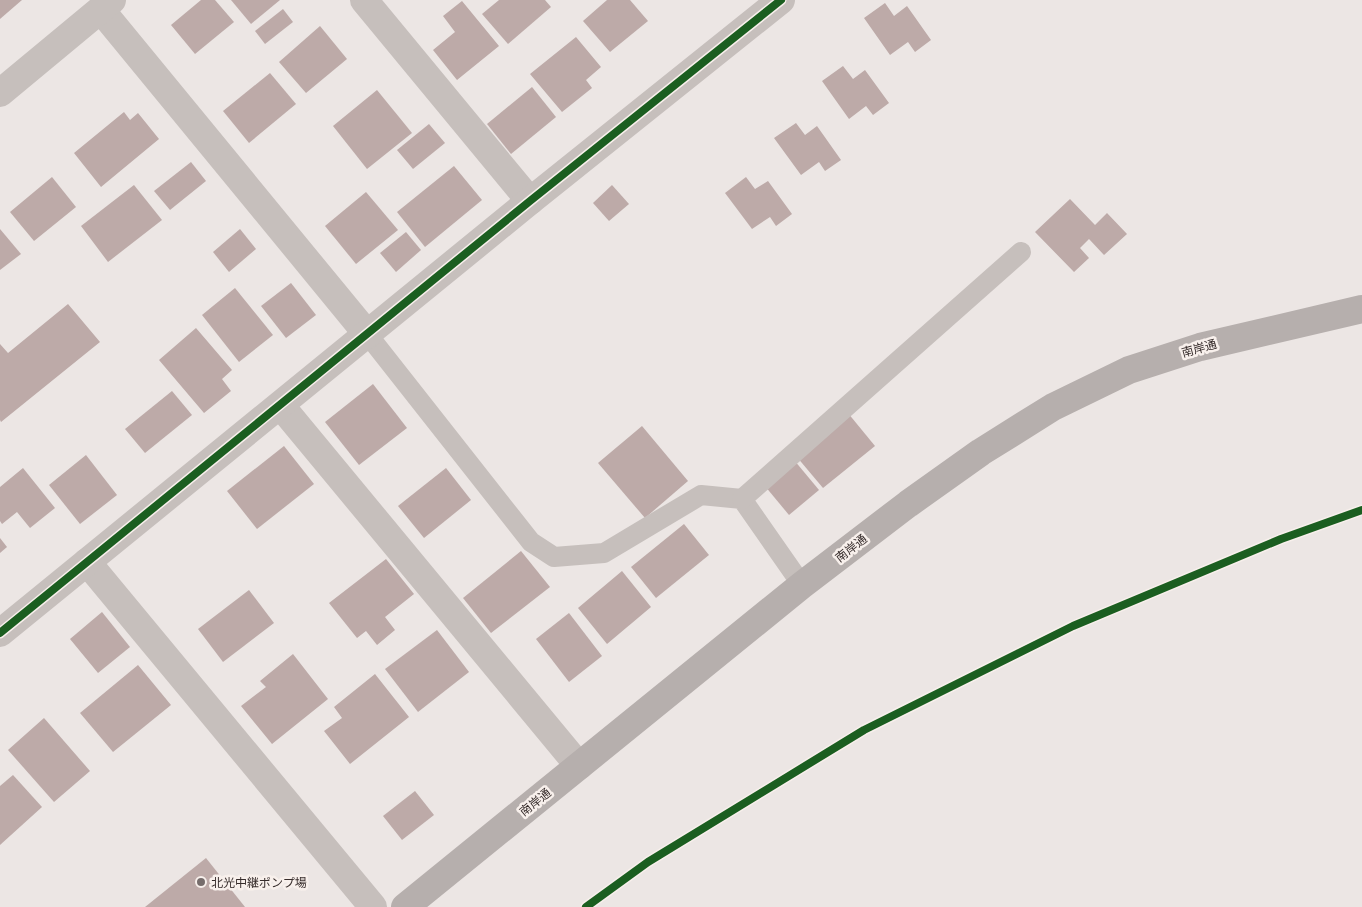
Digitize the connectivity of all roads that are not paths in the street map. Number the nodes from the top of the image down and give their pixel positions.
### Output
1 (781, 0) edge
2 (374, 4) edge
3 (106, 5) edge
4 (0, 93) edge
5 (530, 201) junction
6 (1021, 252) dead end
7 (1362, 309) edge
8 (368, 335) junction
9 (281, 406) junction
10 (742, 499) junction
11 (87, 562) junction
12 (802, 585) junction
13 (0, 633) edge
14 (579, 766) junction
15 (373, 907) edge
16 (405, 907) edge

1 - 5 street
2 - 5 street
3 - 4 street
3 - 8 street
5 - 8 street
6 - 10 lane
7 - 12 main road, 南岸通
8 - 9 street
8 - 10 lane
9 - 11 street
9 - 14 street
10 - 12 lane
11 - 13 street
11 - 15 street
12 - 14 main road, 南岸通
14 - 16 main road, 南岸通

